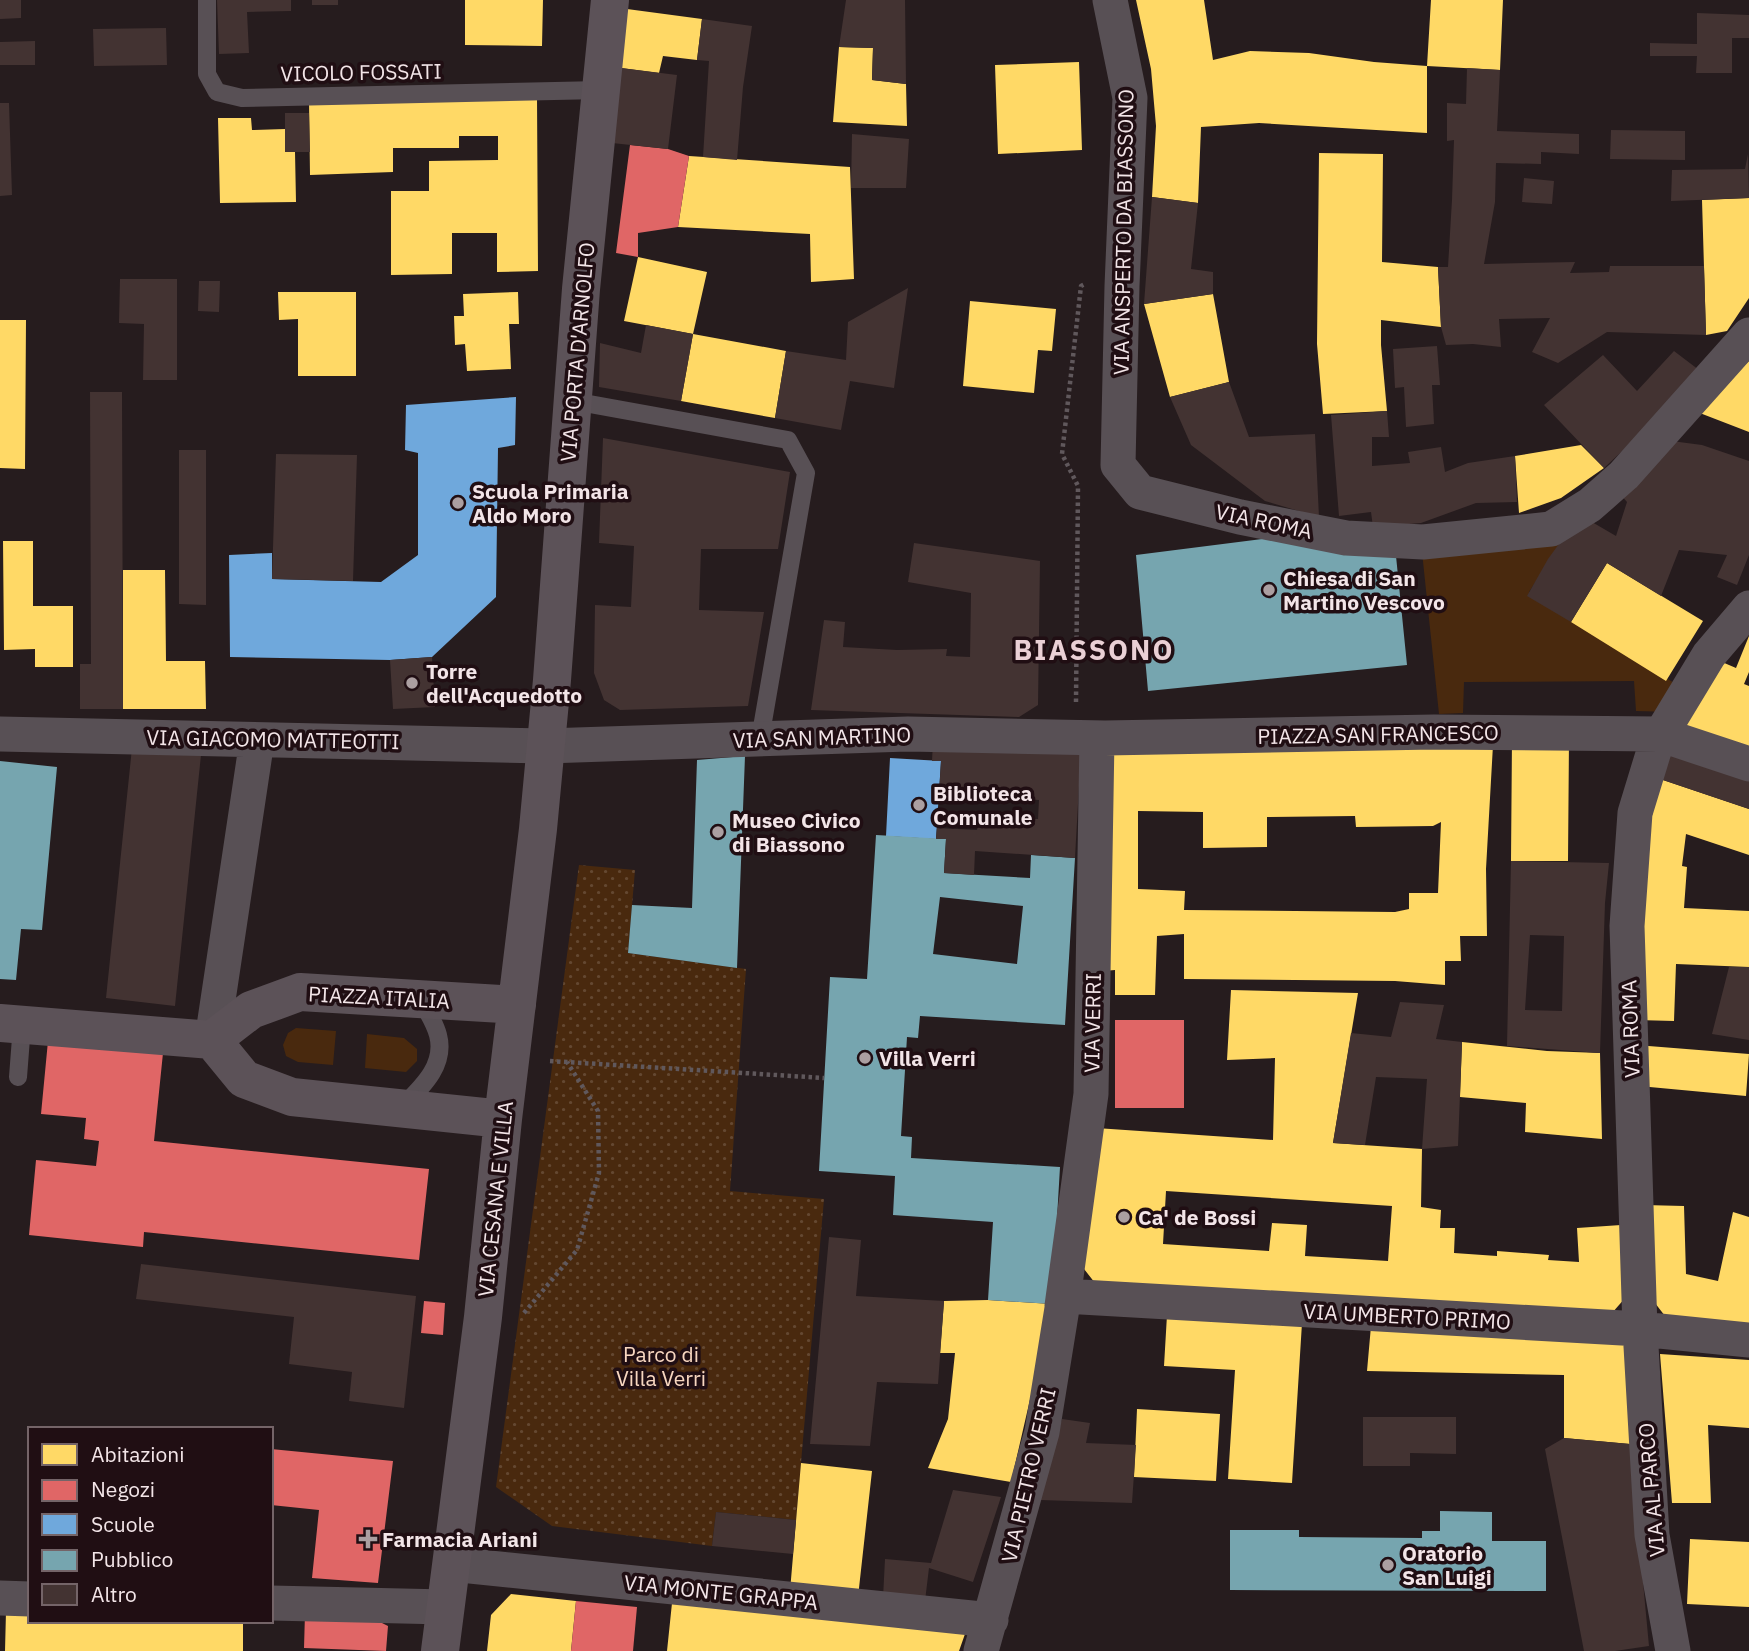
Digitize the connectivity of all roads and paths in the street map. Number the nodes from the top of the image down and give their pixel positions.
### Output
1 (207, 0) edge
2 (610, 0) edge
3 (1110, 0) edge
4 (601, 90) junction
5 (1749, 335) edge
6 (573, 401) junction
7 (1118, 465) joint
8 (1749, 608) edge
9 (0, 734) edge
10 (1659, 734) junction
11 (760, 738) junction
12 (1097, 738) junction
13 (257, 740) junction
14 (546, 746) junction
15 (1749, 764) edge
16 (421, 999) junction
17 (517, 1005) junction
18 (11, 1024) edge
19 (212, 1040) junction
20 (510, 1058) junction
21 (567, 1062) junction
22 (18, 1077) dead end
23 (824, 1078) dead end
24 (401, 1108) junction
25 (503, 1119) junction
26 (1063, 1301) junction
27 (483, 1317) junction
28 (1640, 1329) junction
29 (1749, 1340) edge
30 (451, 1564) junction
31 (0, 1598) edge
32 (28, 1599) edge
33 (273, 1603) edge
34 (446, 1607) junction
35 (986, 1636) edge
36 (440, 1651) edge
37 (1673, 1651) edge

1 - 4 lane, VICOLO FOSSATI
2 - 4 main road, VIA PORTA D'ARNOLFO
3 - 7 street, VIA ANSPERTO DA BIASSONO
4 - 6 main road, VIA PORTA D'ARNOLFO
5 - 7 street, VIA ROMA
6 - 11 lane
6 - 14 main road, VIA PORTA D'ARNOLFO
8 - 10 street, VIA ROMA
9 - 13 street, VIA GIACOMO MATTEOTTI
10 - 12 street, PIAZZA SAN FRANCESCO
10 - 15 street, PIAZZA SAN FRANCESCO
10 - 28 street, VIA ROMA
11 - 12 street, VIA SAN MARTINO
11 - 14 street, VIA SAN MARTINO
12 - 26 street, VIA VERRI
13 - 14 street, VIA GIACOMO MATTEOTTI
13 - 19 street
14 - 17 main road, VIA CESANA E VILLA
16 - 17 main road, PIAZZA ITALIA
16 - 19 main road, PIAZZA ITALIA
16 - 24 lane
17 - 20 main road, VIA CESANA E VILLA
18 - 19 main road
18 - 22 lane
19 - 24 main road
20 - 21 path
20 - 25 main road, VIA CESANA E VILLA
21 - 23 path
21 - 27 path
24 - 25 main road
25 - 27 main road, VIA CESANA E VILLA
26 - 28 street, VIA UMBERTO PRIMO
26 - 35 street, VIA PIETRO VERRI
27 - 30 main road, VIA CESANA E VILLA
28 - 29 street, VIA UMBERTO PRIMO
28 - 37 street, VIA AL PARCO
30 - 34 main road, VIA CESANA E VILLA
30 - 35 street, VIA MONTE GRAPPA
31 - 32 street
33 - 34 street
34 - 36 main road, VIA CESANA E VILLA

